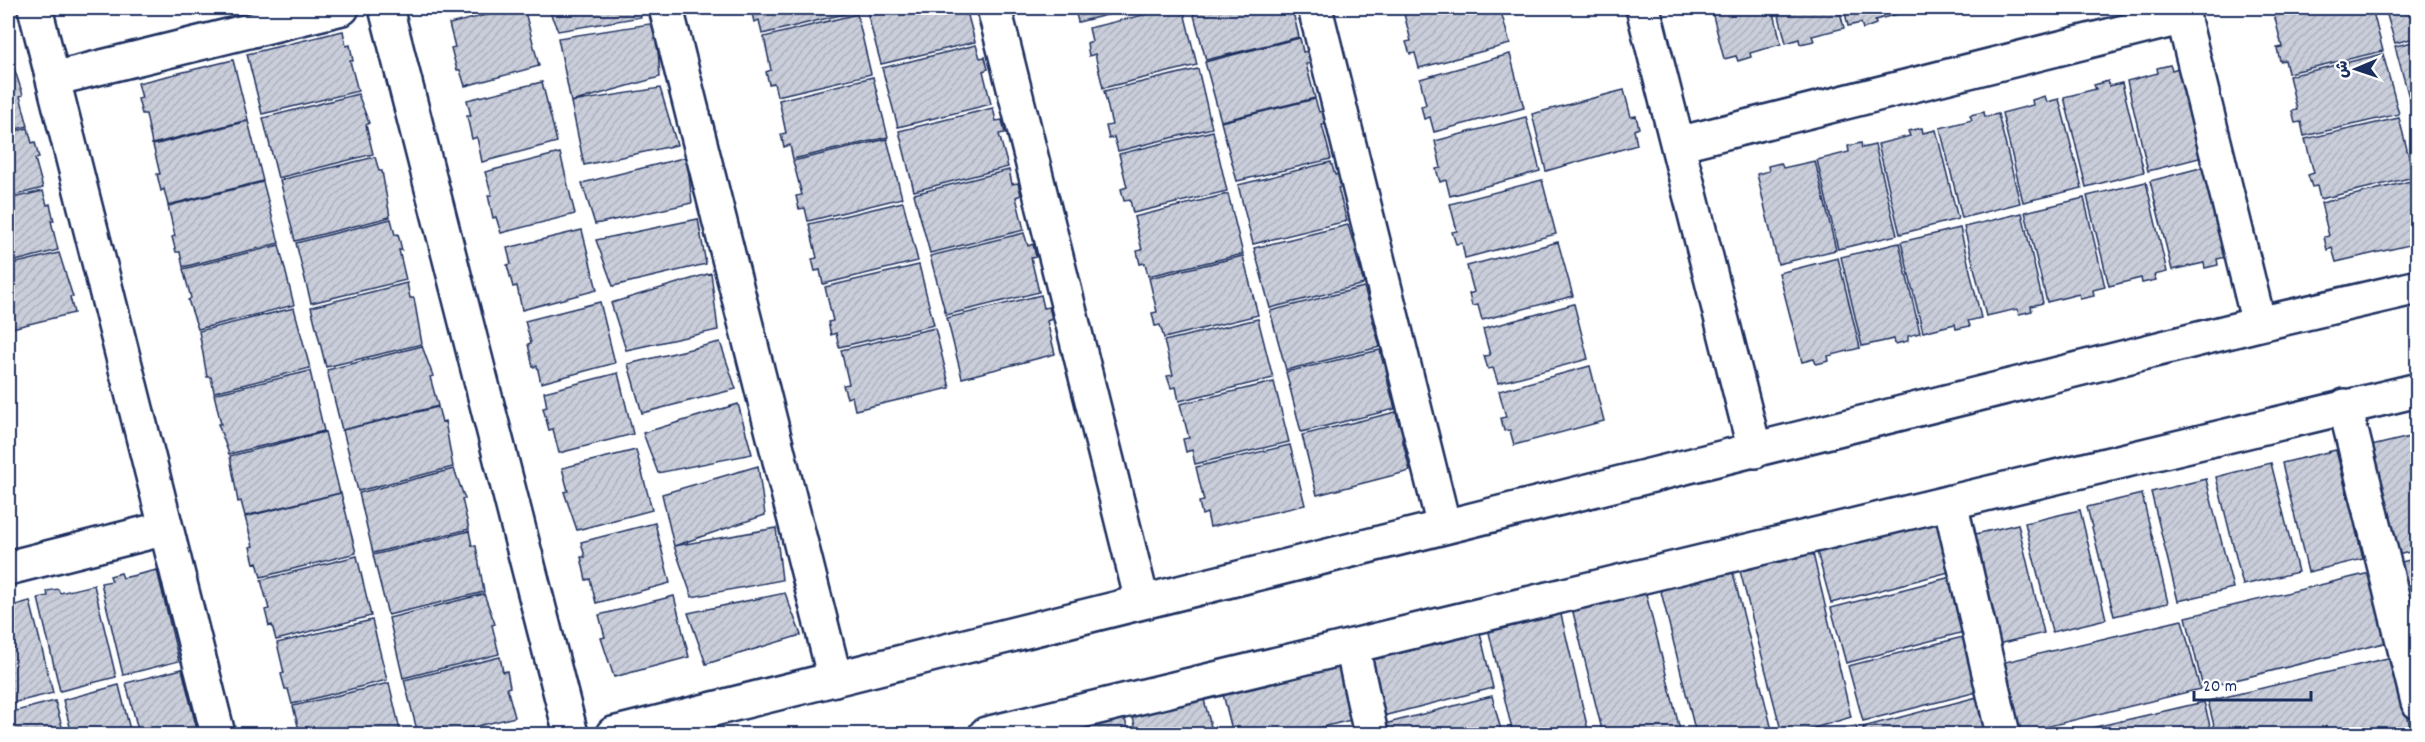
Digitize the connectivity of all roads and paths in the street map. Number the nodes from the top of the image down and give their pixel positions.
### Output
1 (35, 8) edge
2 (342, 8) edge
3 (386, 8) edge
4 (666, 8) edge
5 (994, 8) edge
6 (1315, 8) edge
7 (1643, 8) edge
8 (2182, 12) edge
9 (53, 79) junction
10 (1678, 144) junction
11 (2418, 287) edge
12 (2259, 324) junction
13 (2418, 390) edge
14 (2345, 406) junction
15 (1755, 451) junction
16 (1950, 502) junction
17 (1444, 527) junction
18 (166, 528) junction
19 (8, 568) edge
20 (1142, 602) junction
21 (1352, 646) junction
22 (835, 679) junction
23 (2418, 702) edge
24 (218, 735) edge
25 (571, 735) edge
26 (613, 735) edge
27 (986, 735) edge
28 (1371, 735) edge
29 (2003, 735) edge

1 - 9 street
2 - 9 street
3 - 25 street
4 - 22 street
5 - 20 street
6 - 17 street
7 - 10 street
8 - 10 street
8 - 12 street
9 - 18 street
10 - 15 street
11 - 12 street
12 - 15 street
13 - 14 street
14 - 16 street
14 - 23 street
15 - 17 street
16 - 21 street
16 - 29 street
17 - 20 street
18 - 19 street
18 - 24 street
20 - 22 street
21 - 27 street
21 - 28 street
22 - 26 street

